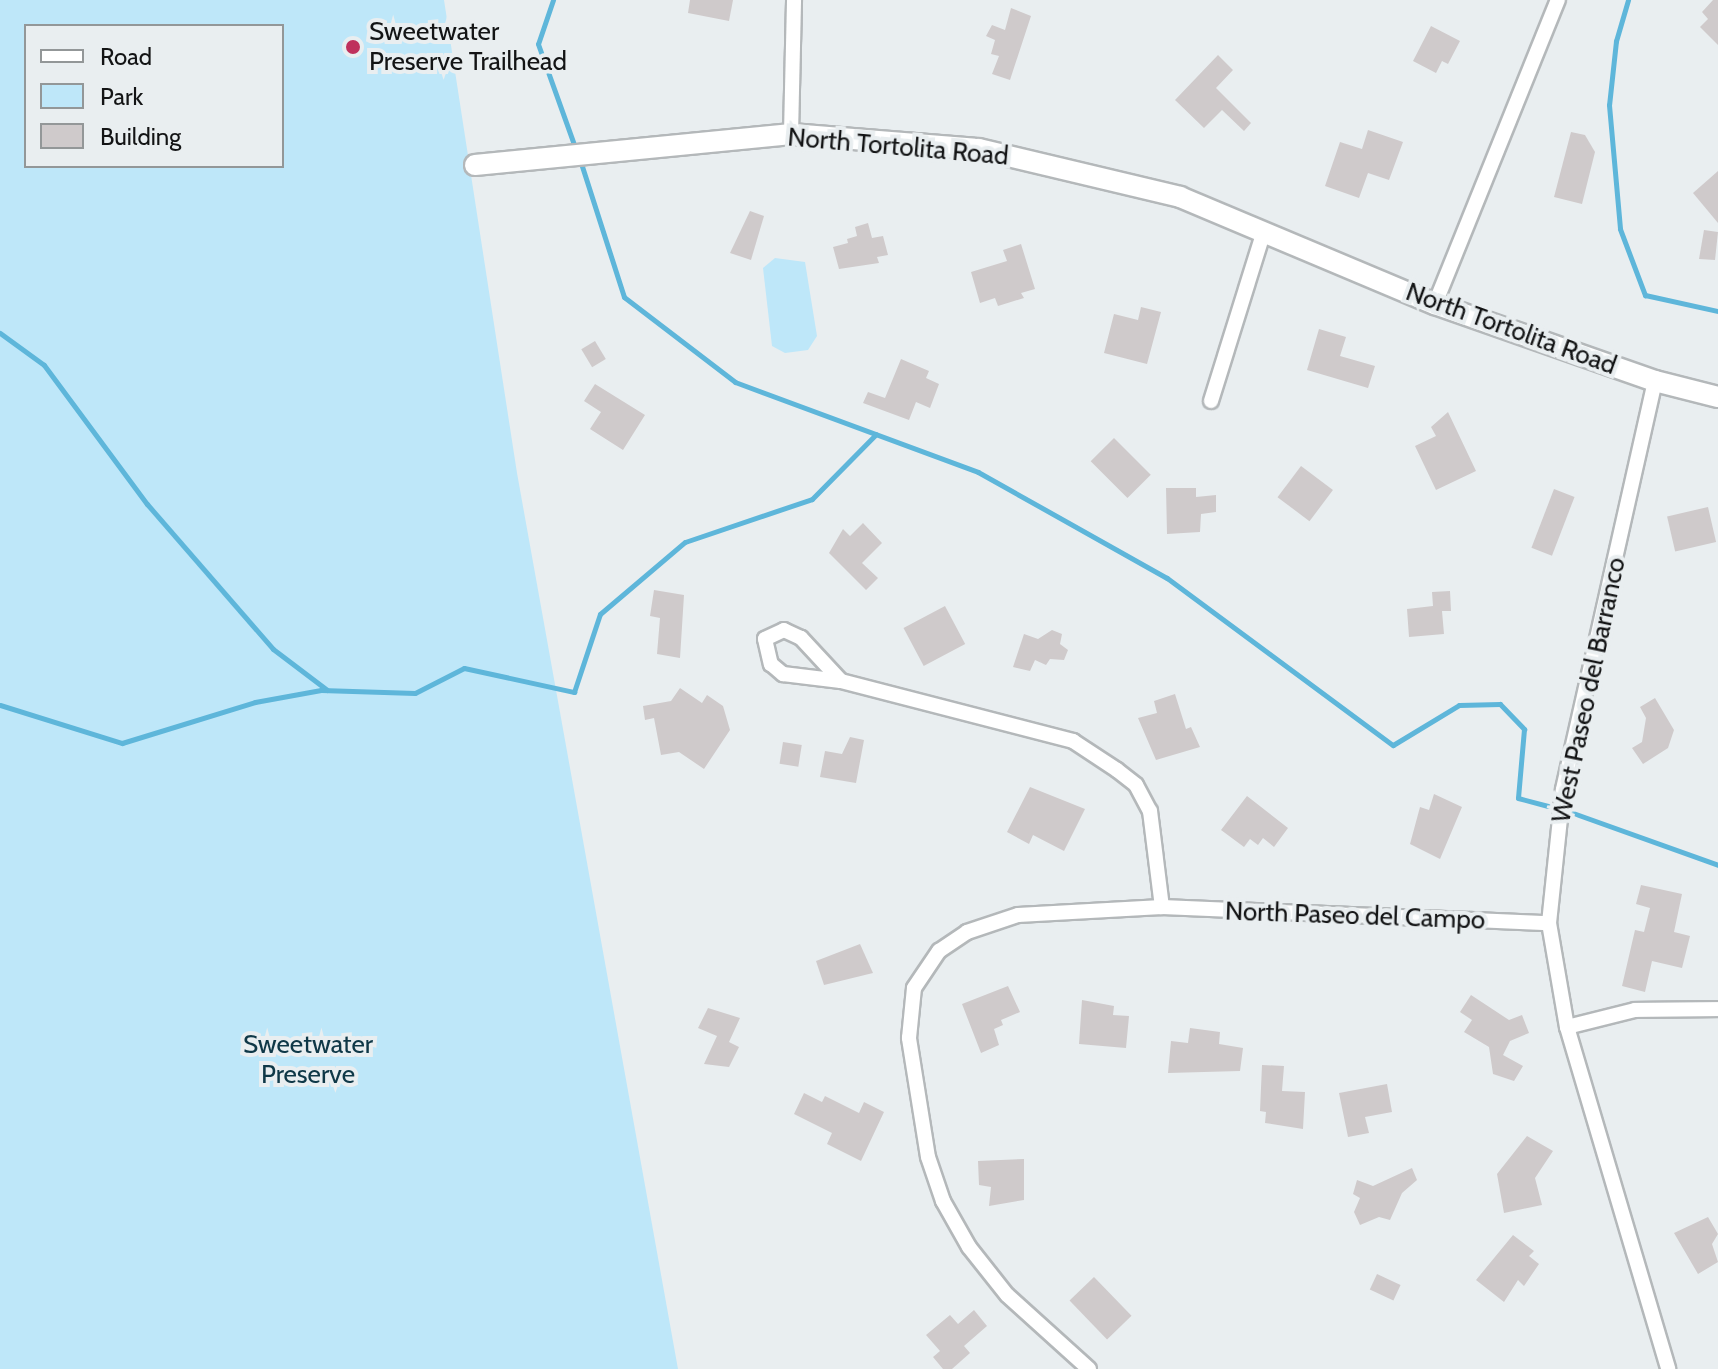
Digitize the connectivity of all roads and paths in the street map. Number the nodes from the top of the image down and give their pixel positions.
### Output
1 (794, 0) edge
2 (1558, 0) edge
3 (791, 134) junction
4 (475, 165) dead end
5 (1264, 231) junction
6 (1435, 304) junction
7 (1655, 381) junction
8 (1718, 397) edge
9 (1211, 401) dead end
10 (841, 681) junction
11 (1162, 907) junction
12 (1549, 923) junction
13 (1718, 1009) edge
14 (1567, 1027) junction
15 (1089, 1369) edge
16 (1668, 1369) edge

1 - 3 street
2 - 6 street
3 - 4 street, North Tortolita Road
3 - 5 street, North Tortolita Road
5 - 6 street, North Tortolita Road
5 - 9 street
6 - 7 street, North Tortolita Road
7 - 8 street, North Tortolita Road
7 - 12 street, West Paseo del Barranco
10 - 10 street
10 - 11 street
11 - 12 street, North Paseo del Campo
11 - 15 street, North Paseo del Campo
12 - 14 street, West Paseo del Barranco
13 - 14 street
14 - 16 street, West Paseo del Barranco

